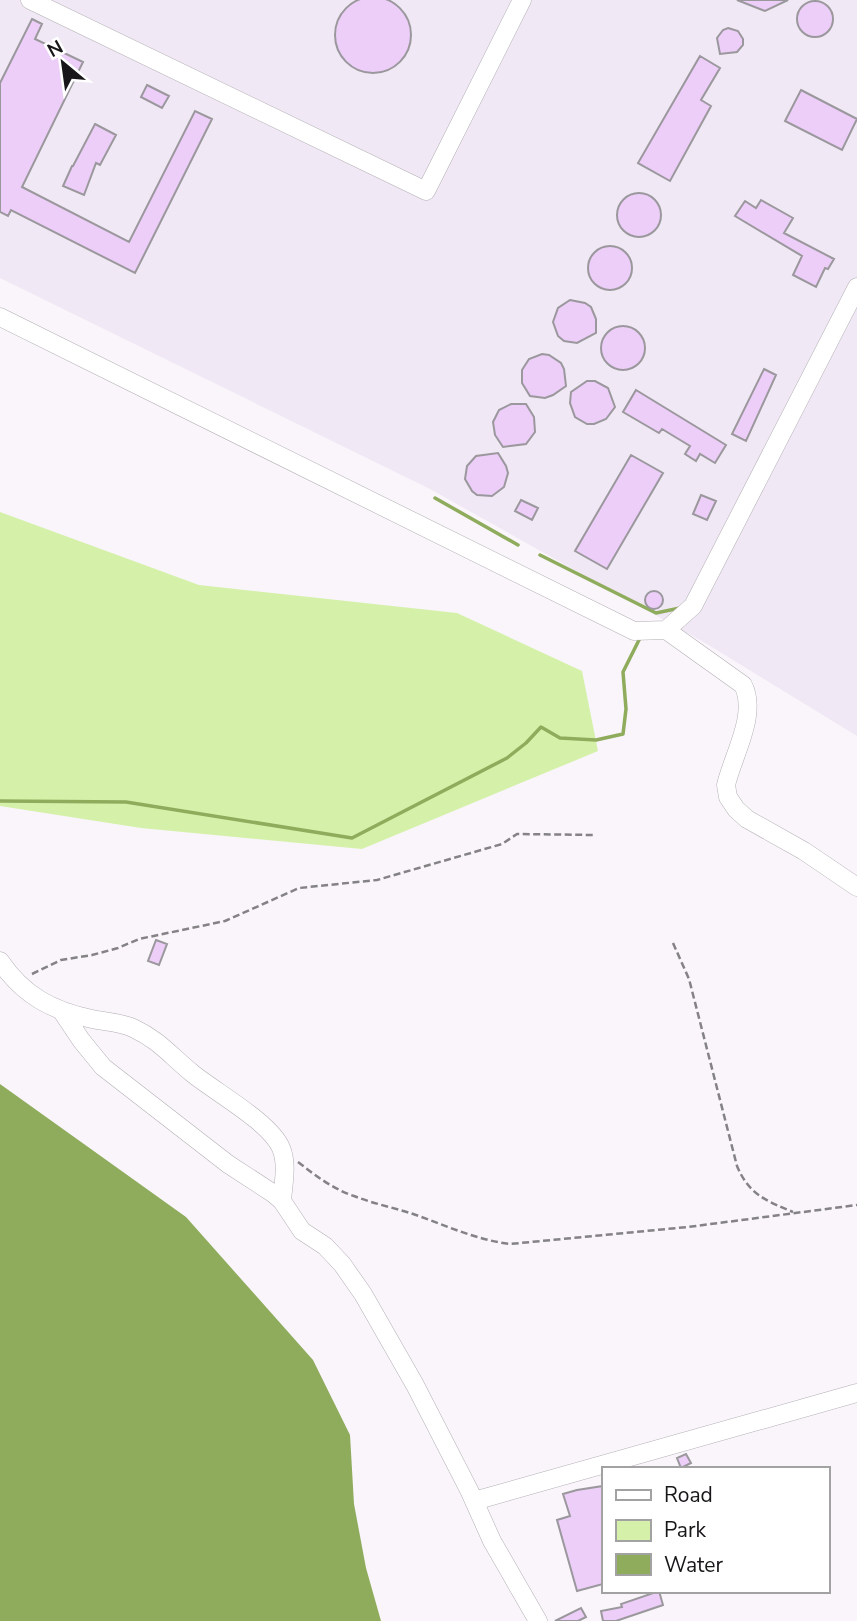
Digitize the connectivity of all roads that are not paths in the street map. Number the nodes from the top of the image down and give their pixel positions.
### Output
1 (32, 0) edge
2 (523, 0) edge
3 (857, 286) edge
4 (0, 317) edge
5 (666, 630) junction
6 (857, 887) edge
7 (0, 961) edge
8 (63, 1013) junction
9 (282, 1201) junction
10 (857, 1393) edge
11 (474, 1501) junction
12 (538, 1621) edge

1 - 2 street
3 - 5 street
4 - 5 street
5 - 6 street
7 - 8 street
8 - 9 street
8 - 9 street
9 - 11 street
10 - 11 street
11 - 12 street

